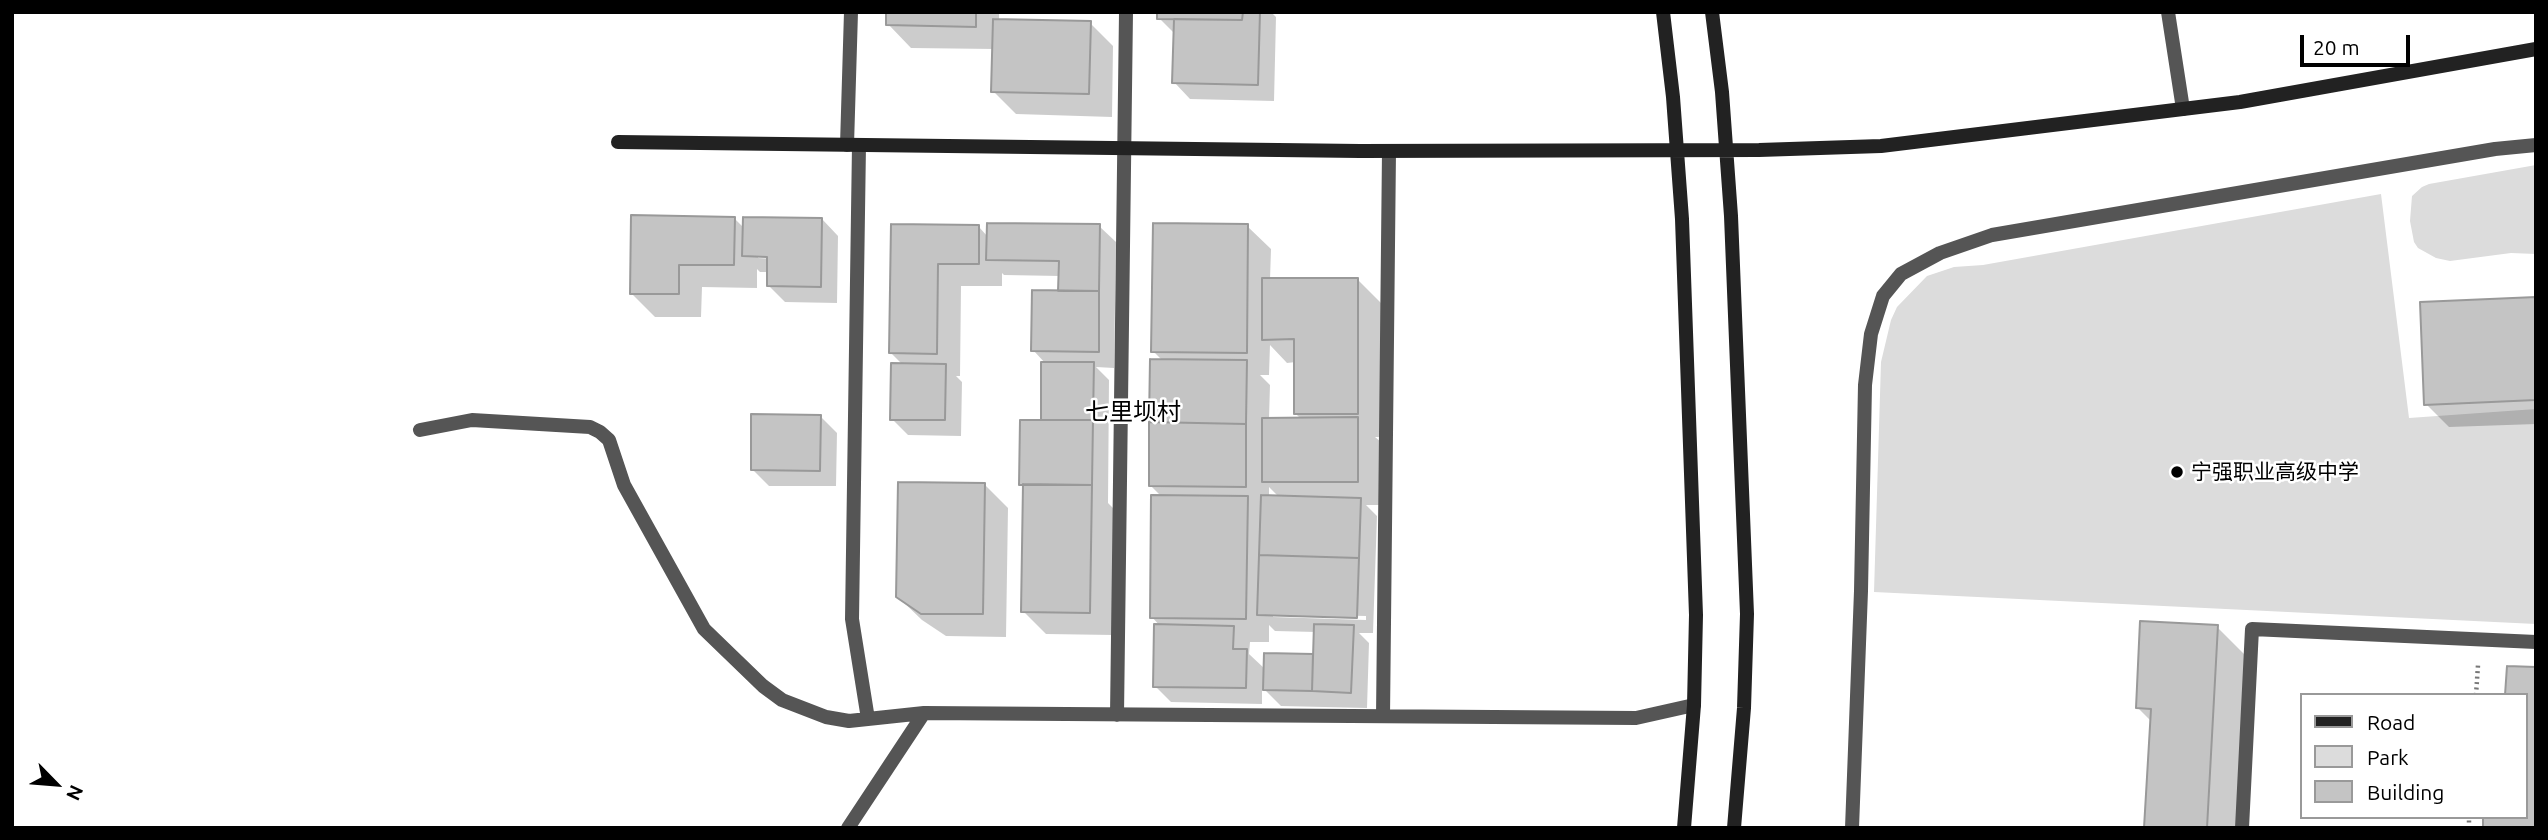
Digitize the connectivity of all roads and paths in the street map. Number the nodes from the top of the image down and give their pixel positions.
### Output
1 (851, 12) edge
2 (1126, 12) edge
3 (1662, 12) edge
4 (1712, 12) edge
5 (2168, 12) edge
6 (2536, 49) edge
7 (2183, 109) junction
8 (618, 142) dead end
9 (853, 145) junction
10 (2536, 145) edge
11 (1124, 149) junction
12 (1727, 149) junction
13 (1677, 150) junction
14 (1388, 151) junction
15 (420, 430) dead end
16 (2536, 642) edge
17 (1694, 705) junction
18 (924, 713) junction
19 (1117, 715) junction
20 (1383, 716) junction
21 (869, 719) junction
22 (848, 828) edge
23 (1684, 828) edge
24 (1734, 828) edge
25 (1852, 828) edge
26 (2242, 828) edge

1 - 9 street
2 - 11 street
3 - 13 street
4 - 12 street
5 - 7 street
6 - 7 street
7 - 12 street
8 - 9 street
9 - 11 street
9 - 21 street
10 - 25 street
11 - 14 street
11 - 19 street
12 - 13 street
12 - 24 street
13 - 14 street
13 - 17 street
14 - 20 street
15 - 21 street
16 - 26 street
17 - 20 street
17 - 23 street
18 - 19 street
18 - 21 street
18 - 22 street
19 - 20 street

